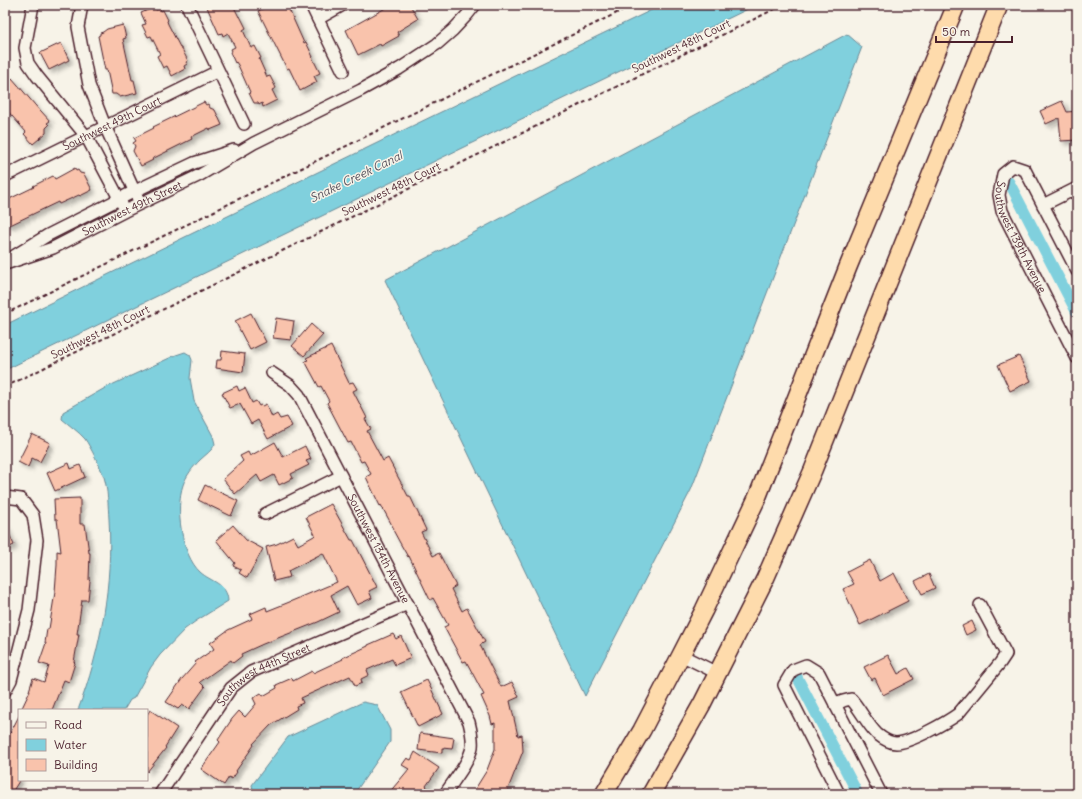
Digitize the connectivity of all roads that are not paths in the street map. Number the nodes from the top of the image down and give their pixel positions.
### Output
1 (33, 5) edge
2 (82, 5) edge
3 (187, 5) edge
4 (311, 5) edge
5 (343, 5) edge
6 (475, 5) edge
7 (956, 5) edge
8 (999, 5) edge
9 (318, 18) junction
10 (218, 71) junction
11 (343, 71) dead end
12 (244, 124) dead end
13 (105, 126) junction
14 (86, 136) junction
15 (254, 143) junction
16 (5, 176) edge
17 (1077, 188) edge
18 (135, 191) junction
19 (119, 199) junction
20 (141, 204) junction
21 (1043, 205) junction
22 (125, 211) junction
23 (5, 263) edge
24 (1077, 271) edge
25 (1077, 358) edge
26 (272, 373) dead end
27 (341, 476) junction
28 (5, 497) edge
29 (265, 514) dead end
30 (408, 604) junction
31 (980, 606) dead end
32 (681, 655) junction
33 (717, 673) junction
34 (5, 691) edge
35 (835, 705) junction
36 (160, 794) edge
37 (444, 794) edge
38 (604, 794) edge
39 (651, 794) edge
40 (839, 794) edge
41 (881, 794) edge

1 - 14 street
2 - 13 street
3 - 10 street
4 - 9 street
5 - 9 street
6 - 15 street, Southwest 49th Street
7 - 32 highway
8 - 33 highway
9 - 11 street
10 - 12 street
10 - 13 street, Southwest 49th Court
13 - 14 street, Southwest 49th Court
13 - 18 street
14 - 16 street, Southwest 49th Court
14 - 19 street
15 - 18 street, Southwest 49th Street
15 - 20 street, Southwest 49th Street
17 - 21 street
18 - 19 street, Southwest 49th Street
18 - 20 street
19 - 22 street
19 - 23 street, Southwest 49th Street
20 - 22 street, Southwest 49th Street
21 - 24 street, Southwest 139th Avenue
21 - 25 street, Southwest 139th Avenue
22 - 23 street, Southwest 49th Street
26 - 27 street, Southwest 134th Avenue
27 - 29 street
27 - 30 street, Southwest 134th Avenue
28 - 34 street
30 - 36 street, Southwest 44th Street
30 - 37 street, Southwest 134th Avenue
31 - 35 street
32 - 33 street
32 - 38 highway
33 - 39 highway
35 - 40 street
35 - 41 street

